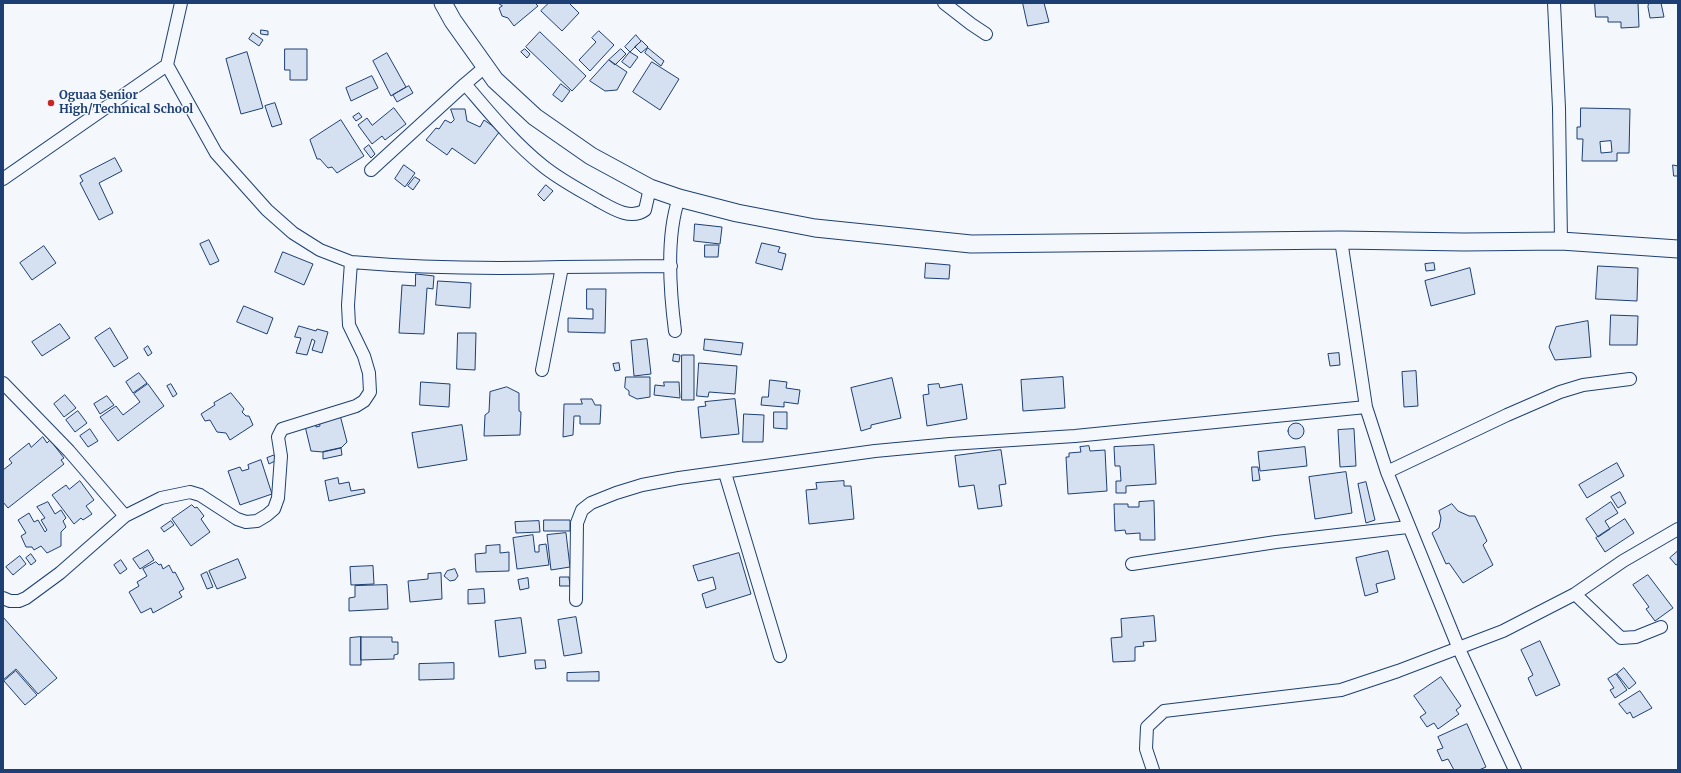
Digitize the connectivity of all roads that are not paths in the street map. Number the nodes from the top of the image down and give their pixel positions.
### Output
1 (181, 3) edge
2 (443, 3) edge
3 (944, 3) edge
4 (1554, 3) edge
5 (986, 34) dead end
6 (167, 66) junction
7 (485, 67) junction
8 (464, 84) junction
9 (371, 170) dead end
10 (3, 179) edge
11 (650, 188) junction
12 (679, 198) junction
13 (1341, 240) junction
14 (1561, 240) junction
15 (1678, 249) edge
16 (351, 262) junction
17 (671, 266) junction
18 (562, 267) junction
19 (675, 331) dead end
20 (542, 370) dead end
21 (1630, 379) dead end
22 (5, 386) edge
23 (1366, 407) junction
24 (1387, 472) junction
25 (725, 473) junction
26 (125, 516) junction
27 (1408, 527) junction
28 (1678, 529) edge
29 (1132, 564) dead end
30 (1575, 594) junction
31 (3, 598) edge
32 (576, 600) dead end
33 (1661, 627) dead end
34 (1459, 649) junction
35 (780, 656) dead end
36 (1153, 770) edge
37 (1515, 770) edge

1 - 6 street
2 - 7 street
3 - 5 street
4 - 14 street
6 - 10 street
6 - 16 street
7 - 8 street
7 - 11 street
8 - 9 street
8 - 11 street
11 - 12 street
12 - 13 street
12 - 17 street
13 - 14 street
13 - 23 street
14 - 15 street
16 - 18 street
16 - 26 street
17 - 18 street
17 - 19 street
18 - 20 street
21 - 24 street
22 - 26 street
23 - 24 street
23 - 25 street
24 - 27 street
25 - 32 street
25 - 35 street
26 - 31 street
27 - 29 street
27 - 34 street
28 - 30 street
30 - 33 street
30 - 34 street
34 - 36 street
34 - 37 street

